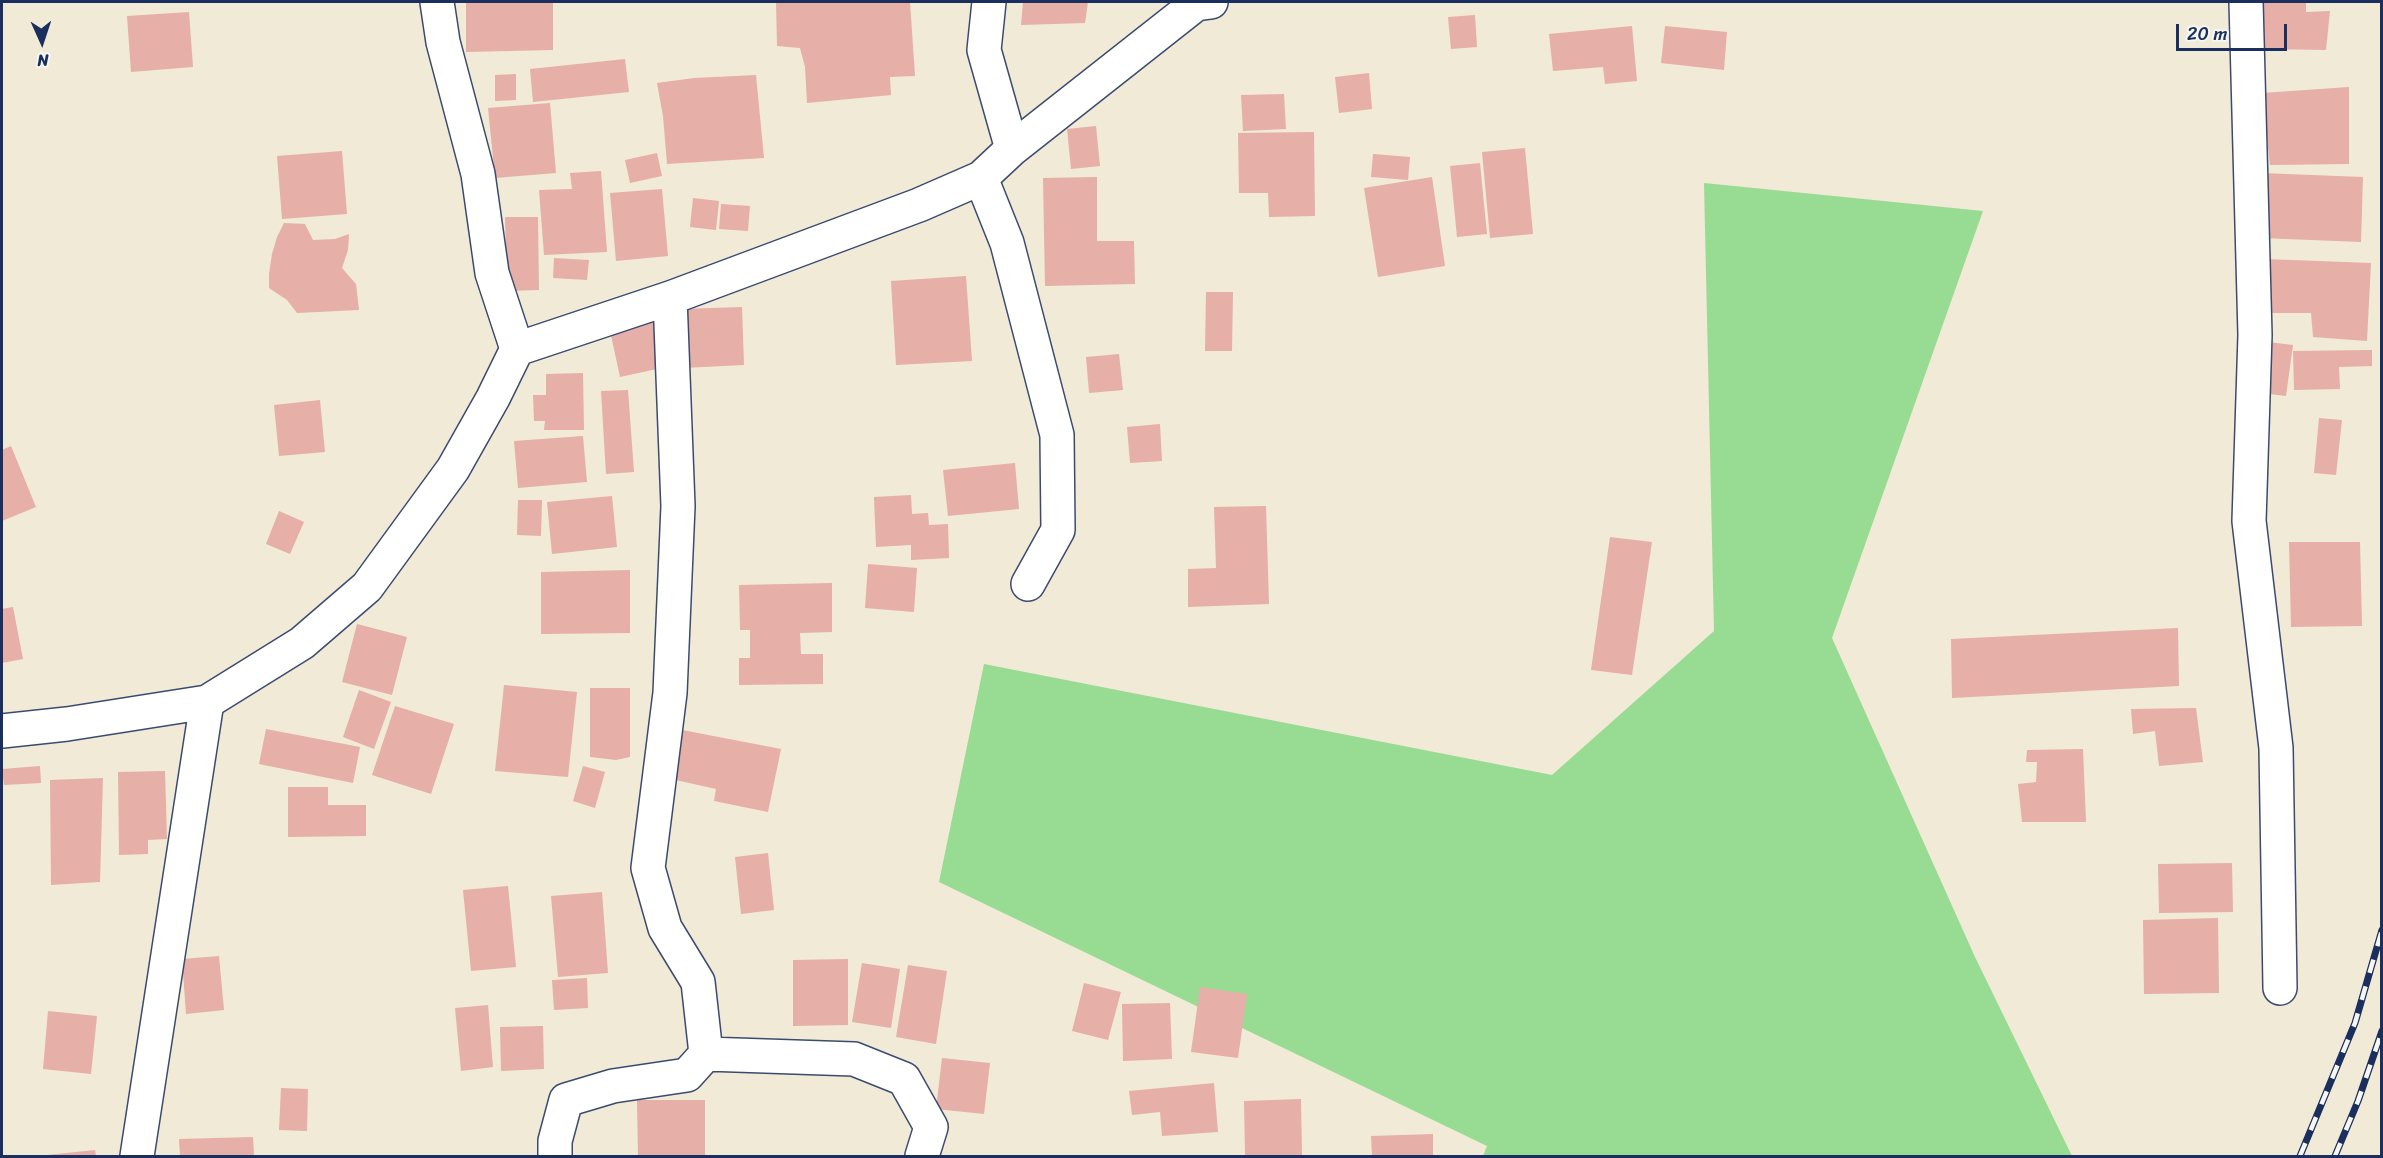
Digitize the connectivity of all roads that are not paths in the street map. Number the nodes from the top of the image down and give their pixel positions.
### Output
1 (437, 2) edge
2 (989, 2) edge
3 (1211, 2) edge
4 (2246, 2) edge
5 (1012, 149) junction
6 (981, 178) junction
7 (670, 298) junction
8 (517, 349) junction
9 (1028, 584) dead end
10 (207, 702) junction
11 (2, 731) edge
12 (2280, 988) dead end
13 (706, 1054) junction
14 (137, 1156) edge
15 (555, 1156) edge
16 (922, 1156) edge

1 - 8 street
2 - 5 street
3 - 5 street
4 - 12 street
5 - 6 street
6 - 7 street
6 - 9 street
7 - 8 street
7 - 13 street
8 - 10 street
10 - 11 street
10 - 14 street
13 - 15 street
13 - 16 street

